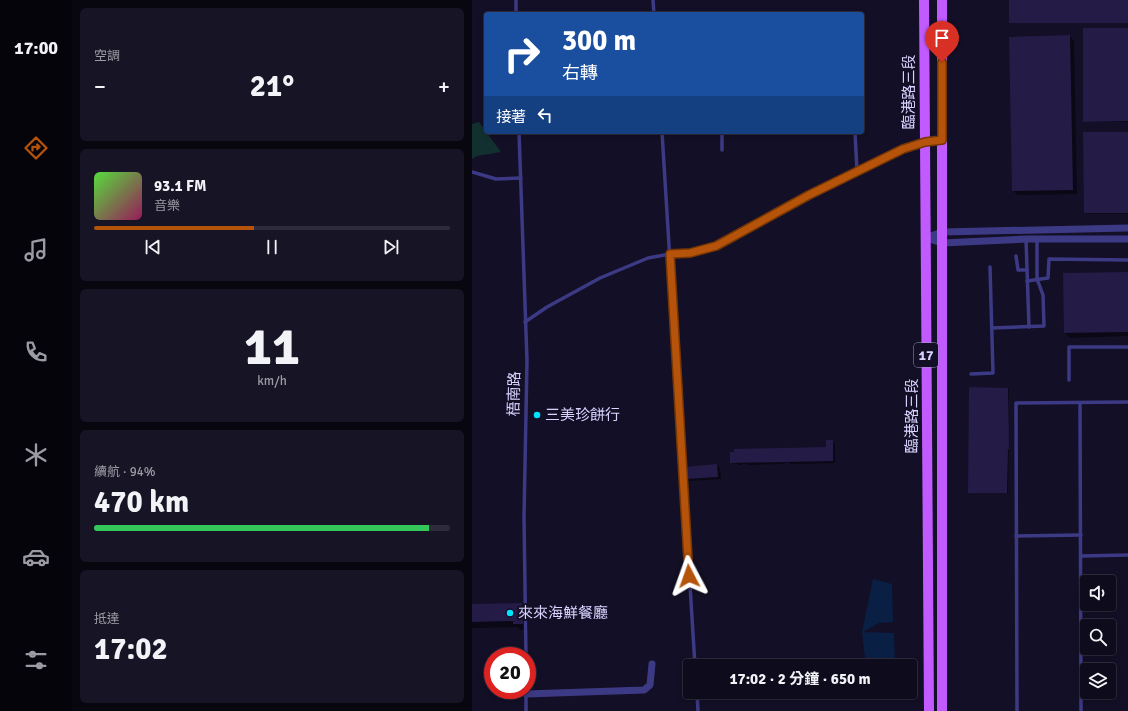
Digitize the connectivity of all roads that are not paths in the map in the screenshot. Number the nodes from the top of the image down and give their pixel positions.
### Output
1 (516, 0) edge
2 (653, 0) edge
3 (924, 0) edge
4 (942, 0) edge
5 (516, 12) edge
6 (654, 12) edge
7 (519, 134) edge
8 (662, 134) edge
9 (722, 134) edge
10 (855, 134) edge
11 (942, 140) junction
12 (925, 142) junction
13 (722, 150) dead end
14 (857, 171) junction
15 (472, 172) edge
16 (521, 178) junction
17 (1128, 228) edge
18 (942, 232) junction
19 (925, 238) junction
20 (1026, 239) junction
21 (1037, 239) junction
22 (1128, 239) edge
23 (942, 243) junction
24 (670, 254) junction
25 (1016, 256) dead end
26 (1128, 260) edge
27 (990, 266) dead end
28 (1027, 270) junction
29 (1037, 279) junction
30 (1027, 281) junction
31 (525, 322) junction
32 (1029, 327) junction
33 (992, 328) junction
34 (1128, 347) edge
35 (971, 374) dead end
36 (1069, 380) dead end
37 (1128, 402) edge
38 (1080, 403) junction
39 (1081, 535) junction
40 (1016, 536) junction
41 (1081, 556) junction
42 (1128, 556) edge
43 (526, 647) edge
44 (695, 659) edge
45 (652, 664) dead end
46 (536, 692) edge
47 (526, 699) edge
48 (697, 699) edge
49 (526, 711) edge
50 (698, 711) edge
51 (929, 711) edge
52 (942, 711) edge
53 (1017, 711) edge
54 (1081, 711) edge

1 - 5 lane
2 - 6 lane
3 - 12 main road, 臨港路三段 / 17
4 - 11 main road, 臨港路三段 / 17
7 - 16 lane, 梧南路
8 - 24 lane
9 - 13 lane
10 - 14 lane
11 - 12 lane
11 - 18 main road, 臨港路三段 / 17
12 - 14 lane
12 - 19 main road, 臨港路三段 / 17
14 - 24 lane
15 - 16 lane
16 - 31 lane, 梧南路
17 - 18 street
18 - 19 street
18 - 23 main road, 臨港路三段 / 17
19 - 23 street
19 - 51 main road, 臨港路三段 / 17
20 - 21 street
20 - 23 street
20 - 28 lane
21 - 22 street
21 - 29 lane
23 - 52 main road, 臨港路三段 / 17
24 - 31 lane
24 - 44 lane
25 - 28 lane
26 - 29 lane
27 - 33 lane
28 - 30 lane
29 - 30 lane
29 - 32 lane
30 - 32 lane
31 - 43 lane, 梧南路
32 - 33 lane
33 - 35 lane
34 - 36 lane
37 - 38 lane
38 - 39 lane
38 - 40 lane
39 - 40 lane
39 - 41 lane
40 - 53 lane
41 - 42 lane
41 - 54 lane
45 - 46 street
47 - 49 lane
48 - 50 lane

